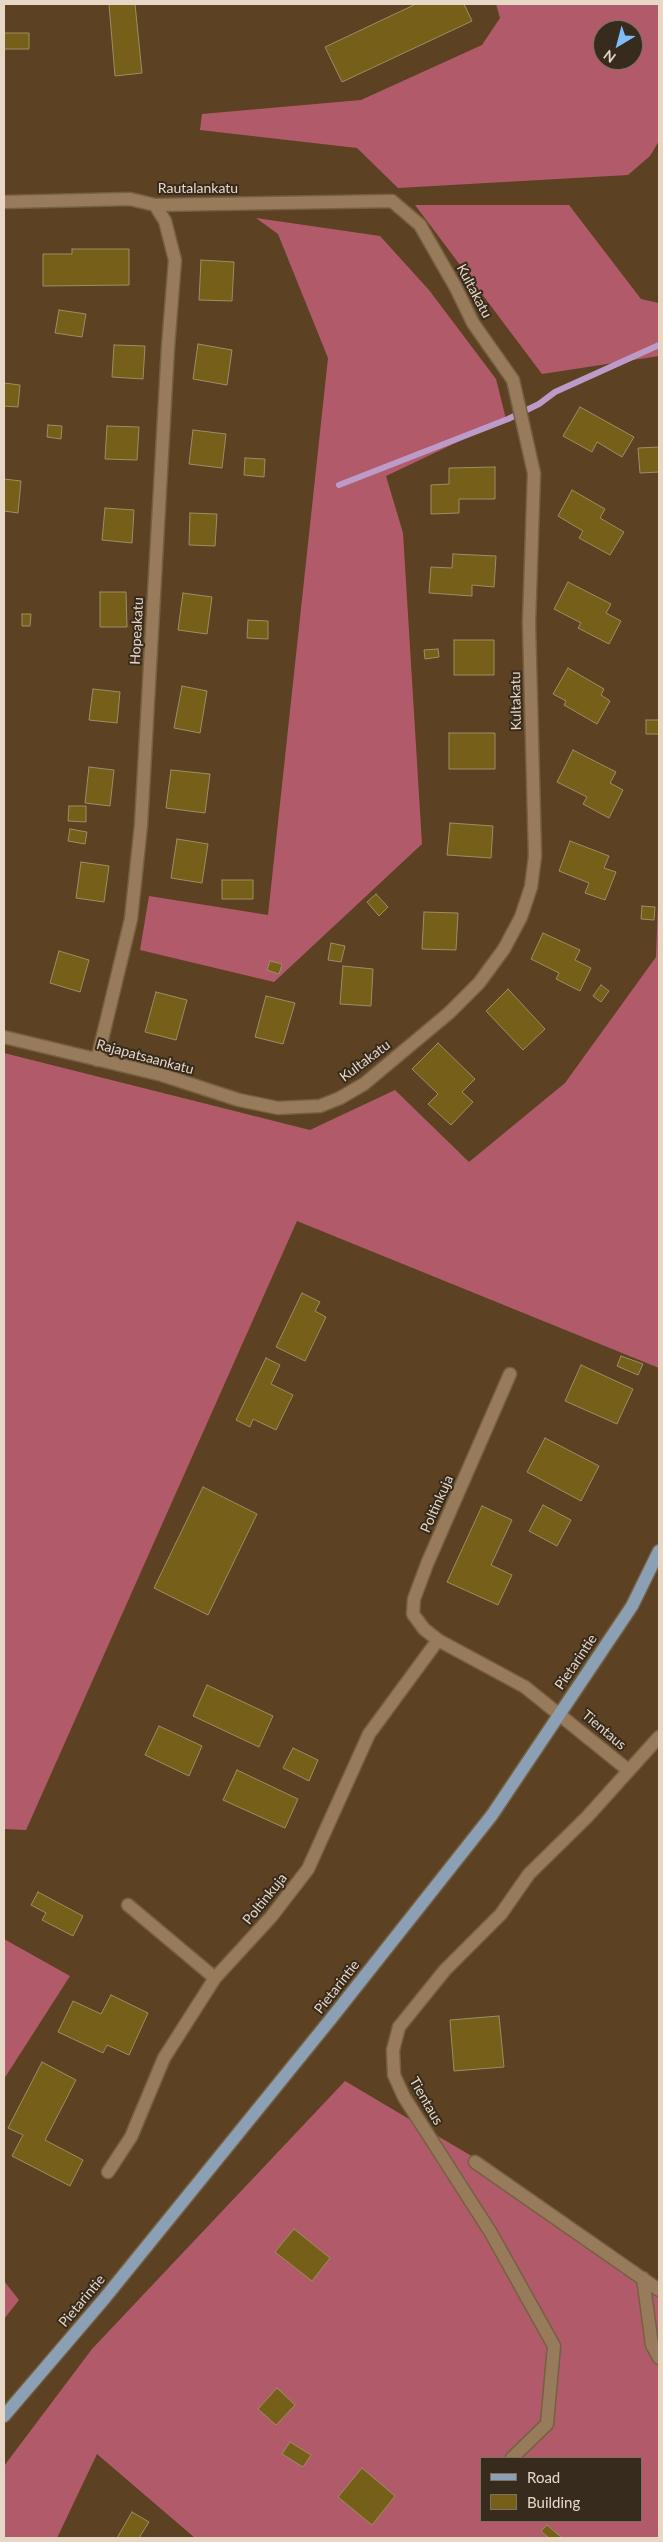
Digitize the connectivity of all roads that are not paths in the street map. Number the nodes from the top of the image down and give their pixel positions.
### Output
1 (392, 201) joint
2 (4, 202) edge
3 (155, 204) junction
4 (4, 1037) edge
5 (97, 1060) junction
6 (278, 1108) joint
7 (510, 1374) dead end
8 (659, 1552) edge
9 (438, 1640) junction
10 (561, 1713) junction
11 (659, 1737) edge
12 (628, 1770) junction
13 (128, 1905) dead end
14 (216, 1978) junction
15 (475, 2162) dead end
16 (108, 2172) dead end
17 (643, 2278) junction
18 (659, 2290) edge
19 (659, 2358) edge
20 (4, 2416) edge
21 (513, 2457) edge

1 - 3 street, Rautalankatu
1 - 6 street, Kultakatu
2 - 3 street, Rautalankatu
3 - 5 street, Hopeakatu
4 - 5 street, Rajapatsaankatu
5 - 6 street, Rajapatsaankatu
7 - 9 street, Poltinkuja
8 - 10 main road, Pietarintie
9 - 10 street, Poltinkuja
9 - 14 street, Poltinkuja
10 - 12 street, Tientaus
10 - 20 main road, Pietarintie
11 - 12 street, Tientaus
12 - 21 street, Tientaus
13 - 14 street
14 - 16 street, Poltinkuja
15 - 17 street
17 - 18 street
17 - 19 street

